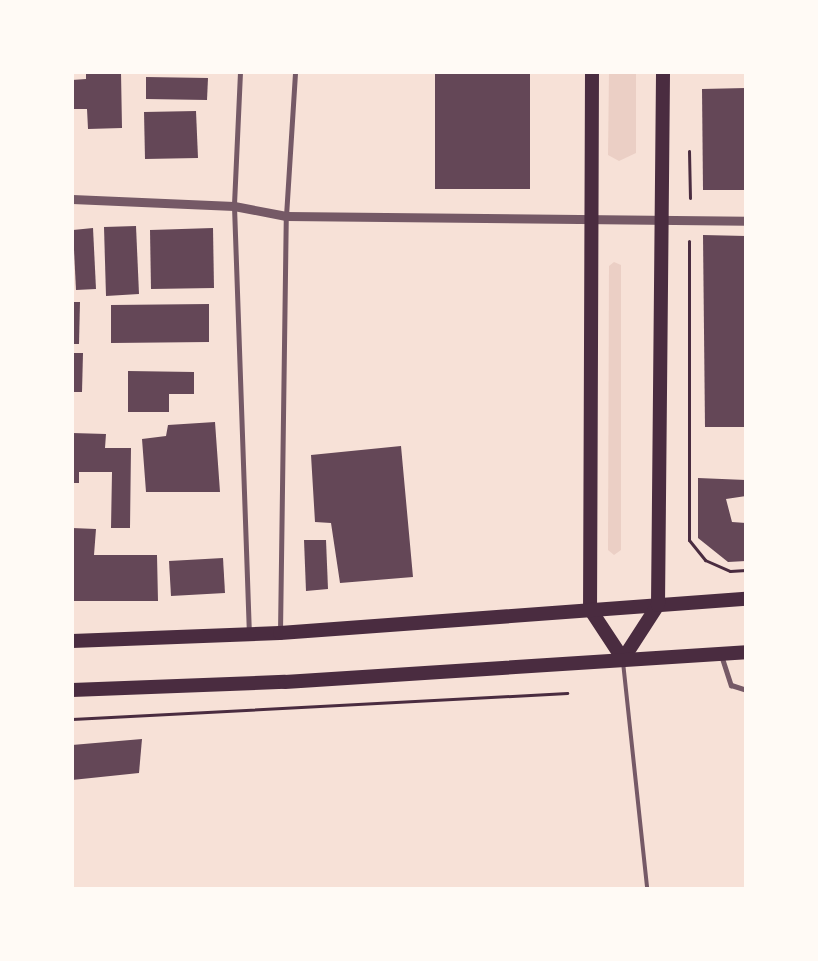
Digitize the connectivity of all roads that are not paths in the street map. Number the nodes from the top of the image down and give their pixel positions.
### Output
1 (240, 72) edge
2 (295, 72) edge
3 (592, 72) edge
4 (663, 72) edge
5 (72, 199) edge
6 (234, 206) junction
7 (286, 216) junction
8 (661, 219) junction
9 (591, 221) junction
10 (746, 221) edge
11 (746, 599) edge
12 (658, 605) junction
13 (590, 609) junction
14 (280, 633) junction
15 (249, 635) junction
16 (72, 641) edge
17 (746, 652) edge
18 (720, 654) junction
19 (623, 658) junction
20 (72, 690) edge
21 (746, 690) edge
22 (647, 888) edge

1 - 6 street
2 - 7 street
3 - 9 highway
4 - 8 highway
5 - 6 street
6 - 7 street
6 - 15 street
7 - 9 street
7 - 14 street
8 - 9 street
8 - 10 street
8 - 12 highway
9 - 13 highway
11 - 12 highway
12 - 13 highway
12 - 19 highway
13 - 14 highway
13 - 19 highway
14 - 15 highway
15 - 16 highway
17 - 18 highway
18 - 19 highway
18 - 21 street
19 - 20 highway
19 - 22 lane

